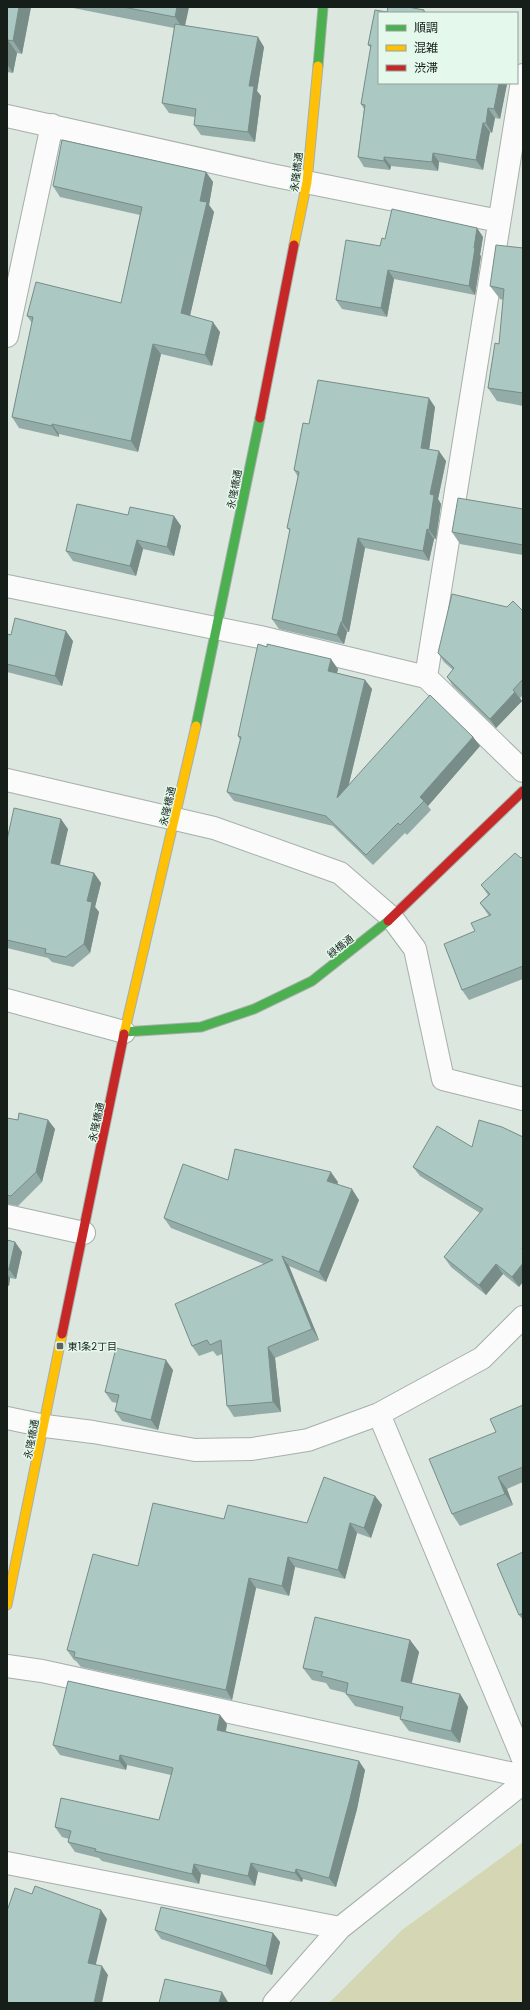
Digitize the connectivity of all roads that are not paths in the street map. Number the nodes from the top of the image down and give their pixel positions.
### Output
1 (323, 7) edge
2 (523, 75) edge
3 (7, 116) edge
4 (52, 125) junction
5 (307, 182) junction
6 (499, 221) junction
7 (7, 336) edge
8 (7, 586) edge
9 (216, 628) junction
10 (426, 677) junction
11 (523, 771) edge
12 (7, 780) edge
13 (523, 791) edge
14 (175, 820) junction
15 (392, 918) junction
16 (7, 1000) edge
17 (124, 1032) junction
18 (523, 1099) edge
19 (7, 1216) edge
20 (84, 1233) junction
21 (523, 1317) edge
22 (378, 1414) junction
23 (7, 1418) edge
24 (45, 1426) junction
25 (7, 1605) edge
26 (7, 1666) edge
27 (523, 1759) edge
28 (523, 1776) edge
29 (523, 1783) edge
30 (7, 1863) edge
31 (340, 1928) junction
32 (274, 2003) edge

1 - 5 street, 永隆橋通
2 - 6 street
3 - 4 street
4 - 5 street
4 - 7 street
5 - 6 street
5 - 9 street, 永隆橋通
6 - 10 street
8 - 9 street
9 - 10 street
9 - 14 street, 永隆橋通
10 - 11 street
12 - 14 street
13 - 15 street, 緑橋通
14 - 15 street
14 - 17 street, 永隆橋通
15 - 17 street, 緑橋通
15 - 18 street
16 - 17 street
17 - 20 street, 永隆橋通
19 - 20 street
20 - 24 street, 永隆橋通
21 - 22 street
22 - 24 street
22 - 27 street
23 - 24 street
24 - 25 street, 永隆橋通
26 - 28 street
29 - 31 street
30 - 31 street
31 - 32 street

